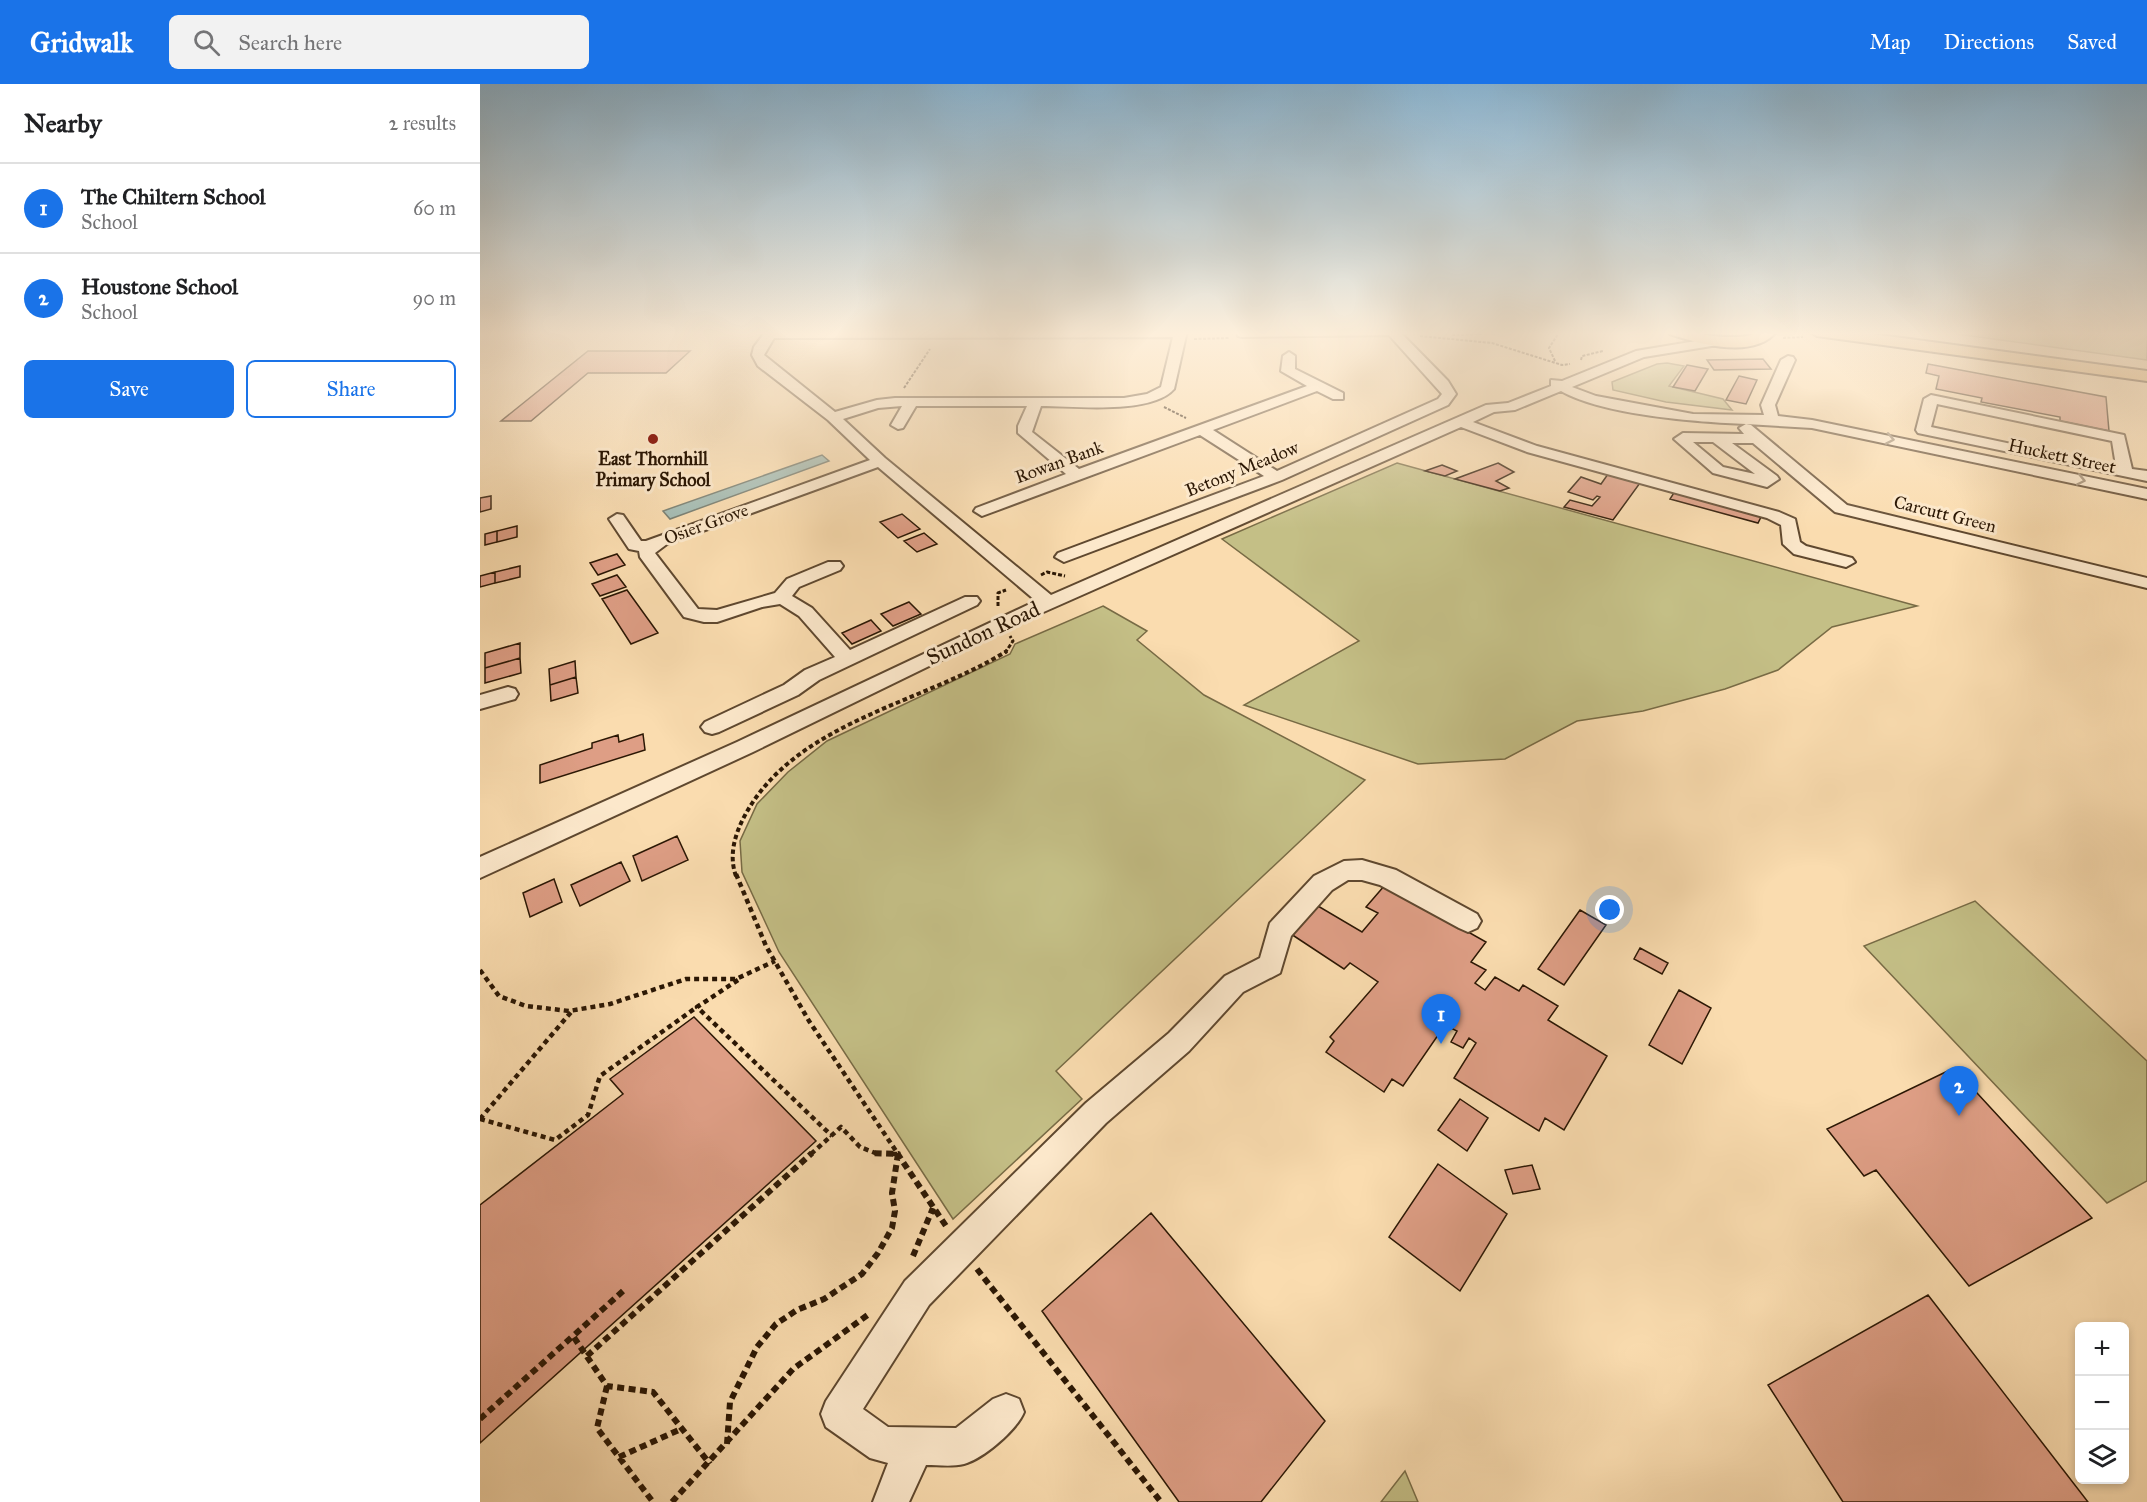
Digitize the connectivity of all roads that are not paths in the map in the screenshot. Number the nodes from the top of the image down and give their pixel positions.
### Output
1 (807, 397) edge
2 (1152, 397) edge
3 (1288, 397) edge
4 (1447, 397) edge
5 (1504, 397) edge
6 (1537, 397) edge
7 (1584, 397) edge
8 (1771, 397) edge
9 (912, 402) junction
10 (1036, 402) junction
11 (1491, 408) junction
12 (833, 417) junction
13 (1736, 419) junction
14 (1772, 420) junction
15 (1461, 422) junction
16 (898, 425) dead end
17 (1201, 429) junction
18 (1718, 439) junction
19 (1757, 439) junction
20 (880, 461) junction
21 (2125, 472) junction
22 (2147, 476) edge
23 (1078, 477) junction
24 (1276, 477) junction
25 (2147, 494) edge
26 (982, 511) dead end
27 (617, 519) dead end
28 (649, 547) junction
29 (1064, 557) dead end
30 (1846, 562) dead end
31 (834, 566) dead end
32 (2147, 583) edge
33 (781, 598) junction
34 (971, 602) dead end
35 (1049, 603) junction
36 (847, 658) junction
37 (508, 694) dead end
38 (480, 702) edge
39 (712, 727) dead end
40 (480, 868) edge
41 (1468, 921) dead end
42 (1006, 1412) dead end
43 (915, 1446) junction
44 (891, 1500) dead end

1 - 12 street
2 - 10 street
3 - 17 street, Rowan Bank
4 - 24 street, Betony Meadow
5 - 11 street, Sundon Road
6 - 11 street, Sundon Road
7 - 13 street, Huckett Street
8 - 14 street
9 - 10 street
9 - 12 street
9 - 16 street
10 - 23 street
11 - 15 street, Sundon Road
12 - 20 street
13 - 14 street, Huckett Street
13 - 19 street, Carcutt Green
14 -> 25 street, Huckett Street
15 - 30 street
15 - 35 street, Sundon Road
17 - 23 street, Rowan Bank
17 - 24 street
18 - 18 street
18 - 19 street
19 - 32 street, Carcutt Green
20 - 28 street, Osier Grove
20 - 35 street
21 - 21 street
21 - 22 street
23 - 26 street, Rowan Bank
24 - 29 street, Betony Meadow
27 - 28 street
28 - 33 street, Osier Grove
31 - 33 street
33 - 36 street
34 - 36 street
35 - 40 street, Sundon Road
36 - 39 street
37 - 38 street
41 - 43 street
42 - 43 street
43 - 44 street

